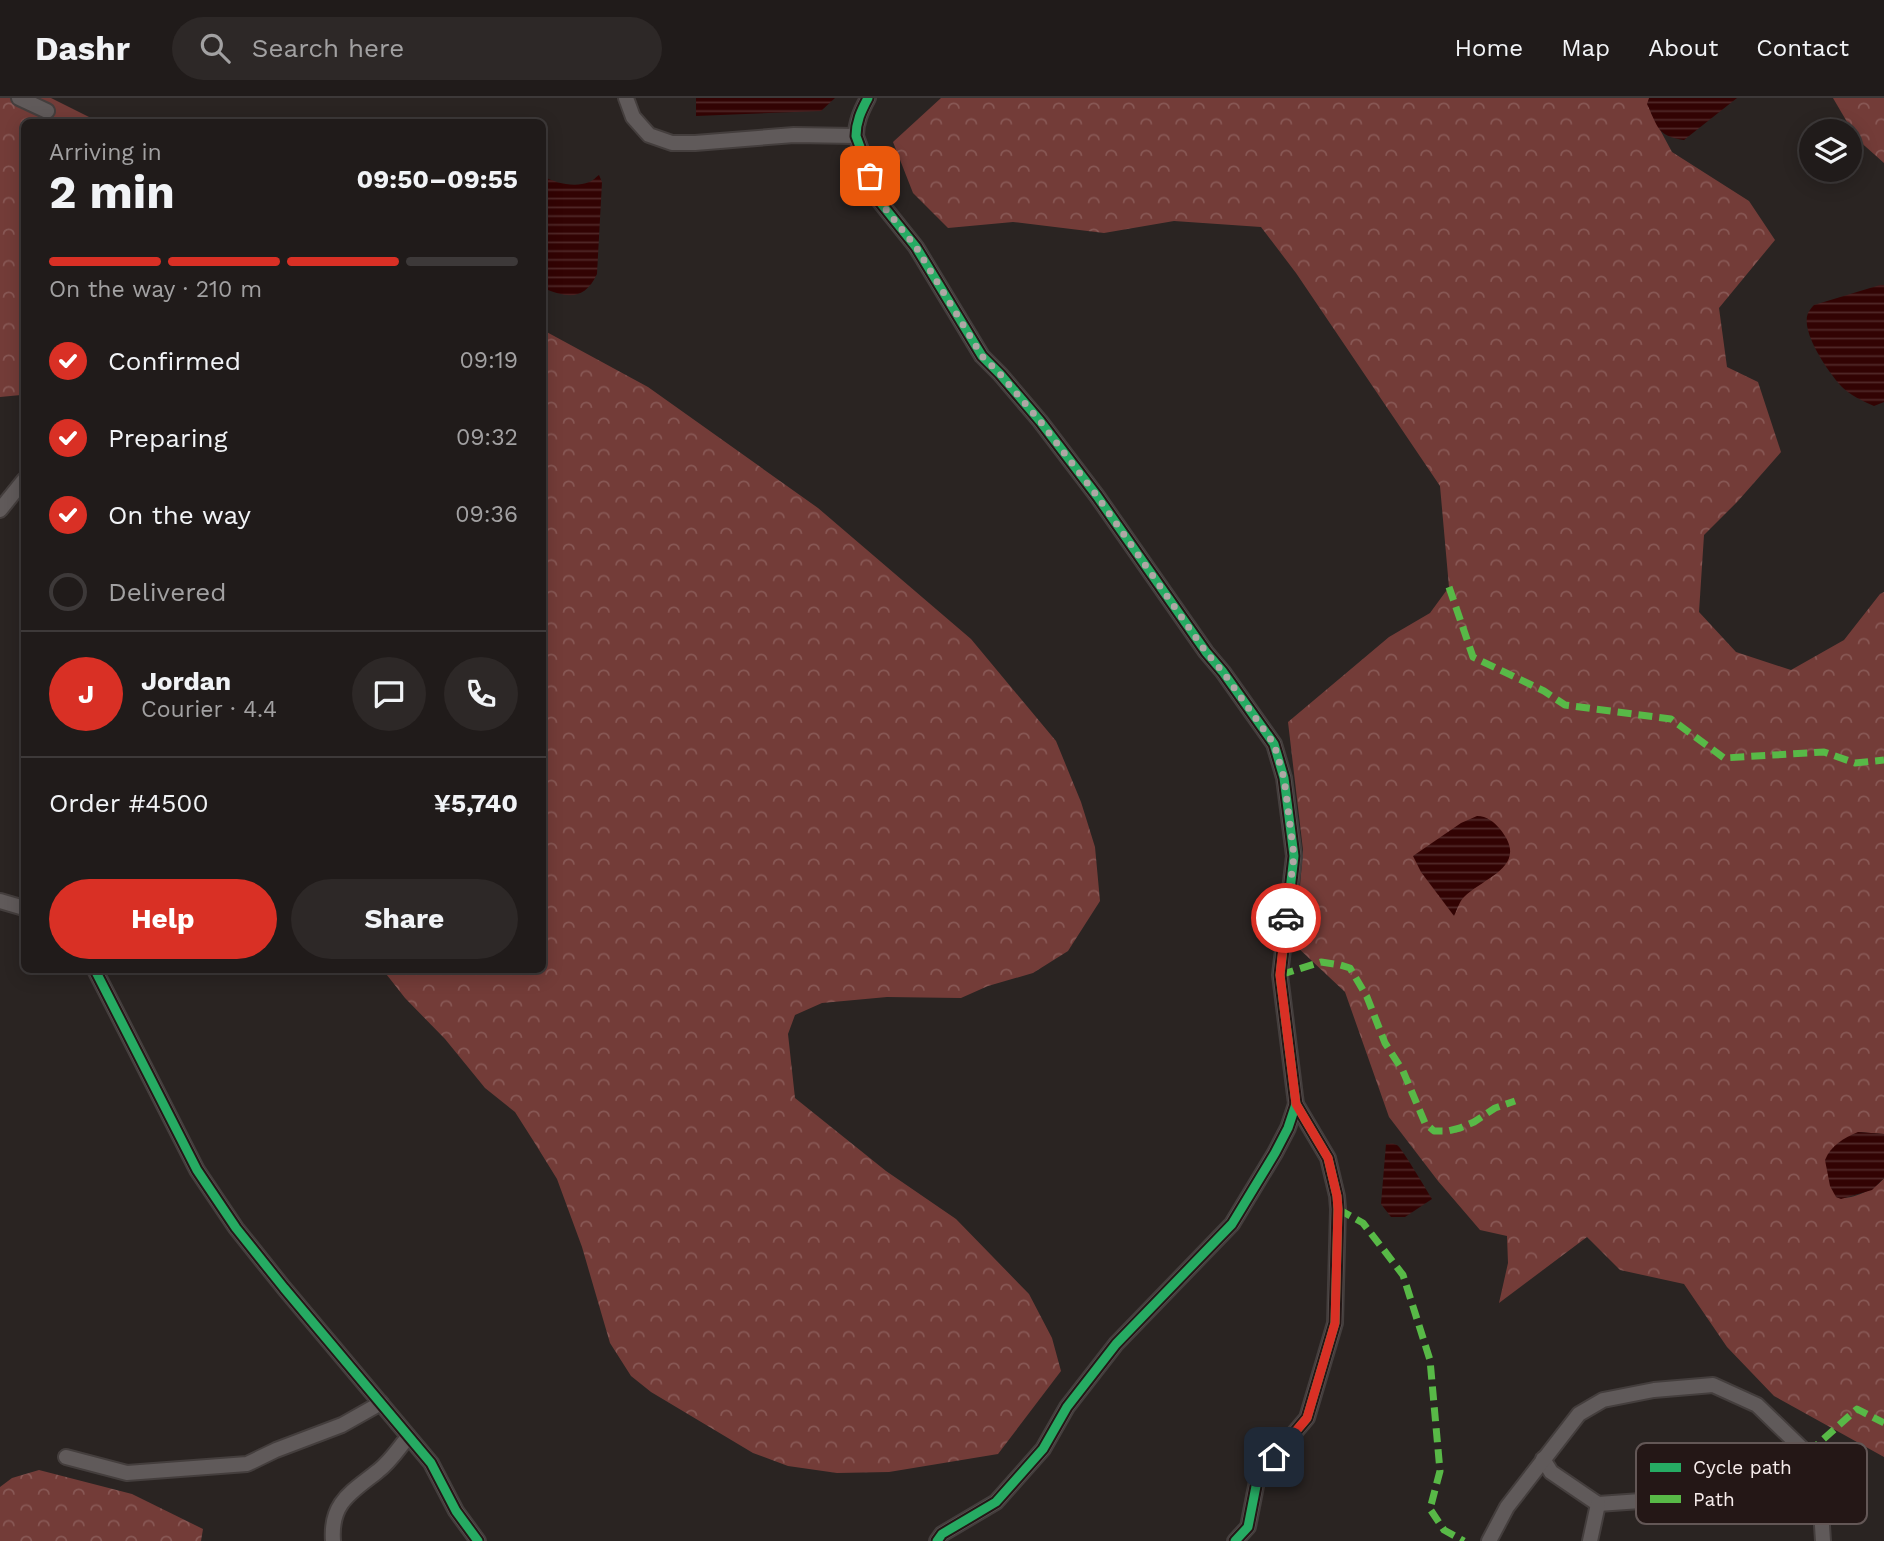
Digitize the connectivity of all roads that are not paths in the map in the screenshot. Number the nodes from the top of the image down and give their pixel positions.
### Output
1 (19, 98) edge
2 (626, 98) edge
3 (868, 98) edge
4 (47, 111) dead end
5 (856, 136) junction
6 (21, 484) edge
7 (0, 510) edge
8 (0, 901) edge
9 (21, 907) edge
10 (97, 973) edge
11 (1296, 1104) junction
12 (381, 1403) junction
13 (408, 1437) junction
14 (1796, 1443) edge
15 (66, 1457) dead end
16 (1543, 1459) junction
17 (1636, 1501) edge
18 (1598, 1504) junction
19 (333, 1541) edge
20 (478, 1541) edge
21 (937, 1541) edge
22 (1235, 1541) edge
23 (1489, 1541) edge
24 (1590, 1541) edge

1 - 4 street
2 - 5 street
3 - 5 street
5 - 11 street
6 - 7 street
8 - 9 street
10 - 12 street
11 - 21 street
11 - 22 street
12 - 13 street
12 - 15 street
13 - 19 street
13 - 20 street
14 - 16 street
16 - 18 street
16 - 23 street
17 - 18 street
18 - 24 street

